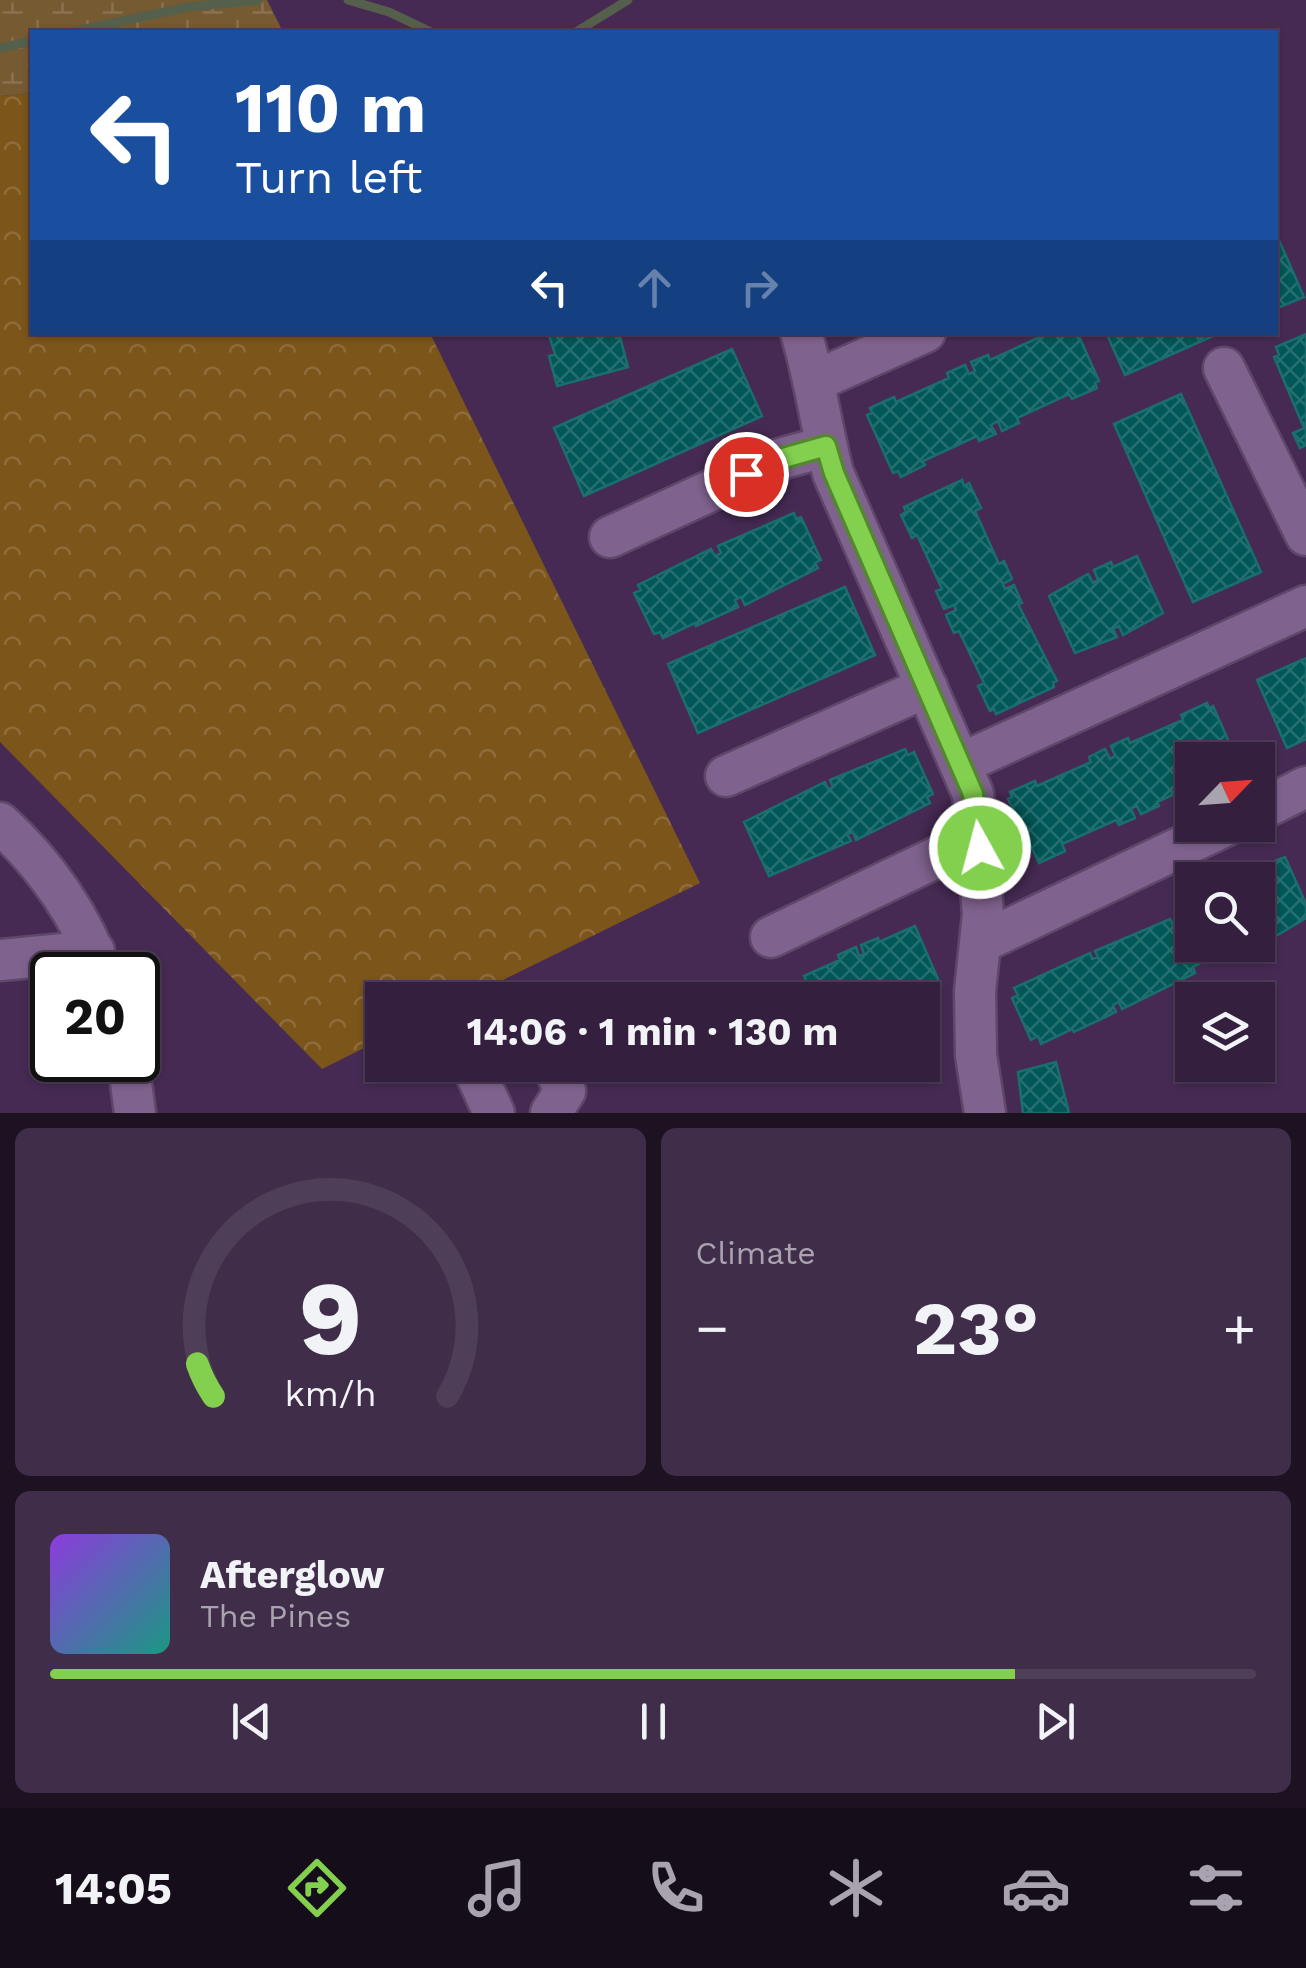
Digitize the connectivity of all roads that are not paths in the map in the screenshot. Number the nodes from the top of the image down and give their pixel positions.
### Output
1 (801, 335) edge
2 (919, 335) edge
3 (1224, 368) dead end
4 (815, 381) junction
5 (826, 446) junction
6 (1306, 535) edge
7 (610, 537) dead end
8 (1306, 606) edge
9 (927, 686) junction
10 (960, 764) junction
11 (726, 776) dead end
12 (1306, 788) edge
13 (1275, 802) edge
14 (0, 823) edge
15 (979, 836) junction
16 (1191, 842) edge
17 (771, 937) dead end
18 (980, 943) junction
19 (92, 952) edge
20 (0, 960) edge
21 (30, 961) edge
22 (131, 1082) edge
23 (480, 1082) edge
24 (561, 1082) edge
25 (135, 1113) edge
26 (494, 1113) edge
27 (551, 1113) edge
28 (985, 1113) edge

1 - 4 lane
2 - 4 lane
3 - 6 lane
4 - 5 lane
5 - 7 lane
5 - 9 lane
8 - 10 lane
9 - 10 lane
9 - 11 lane
10 - 15 lane
12 - 13 lane
14 - 19 lane
15 - 17 lane
15 - 18 lane
16 - 18 lane
18 - 28 lane
20 - 21 lane
22 - 25 lane
23 - 26 lane
24 - 27 lane

